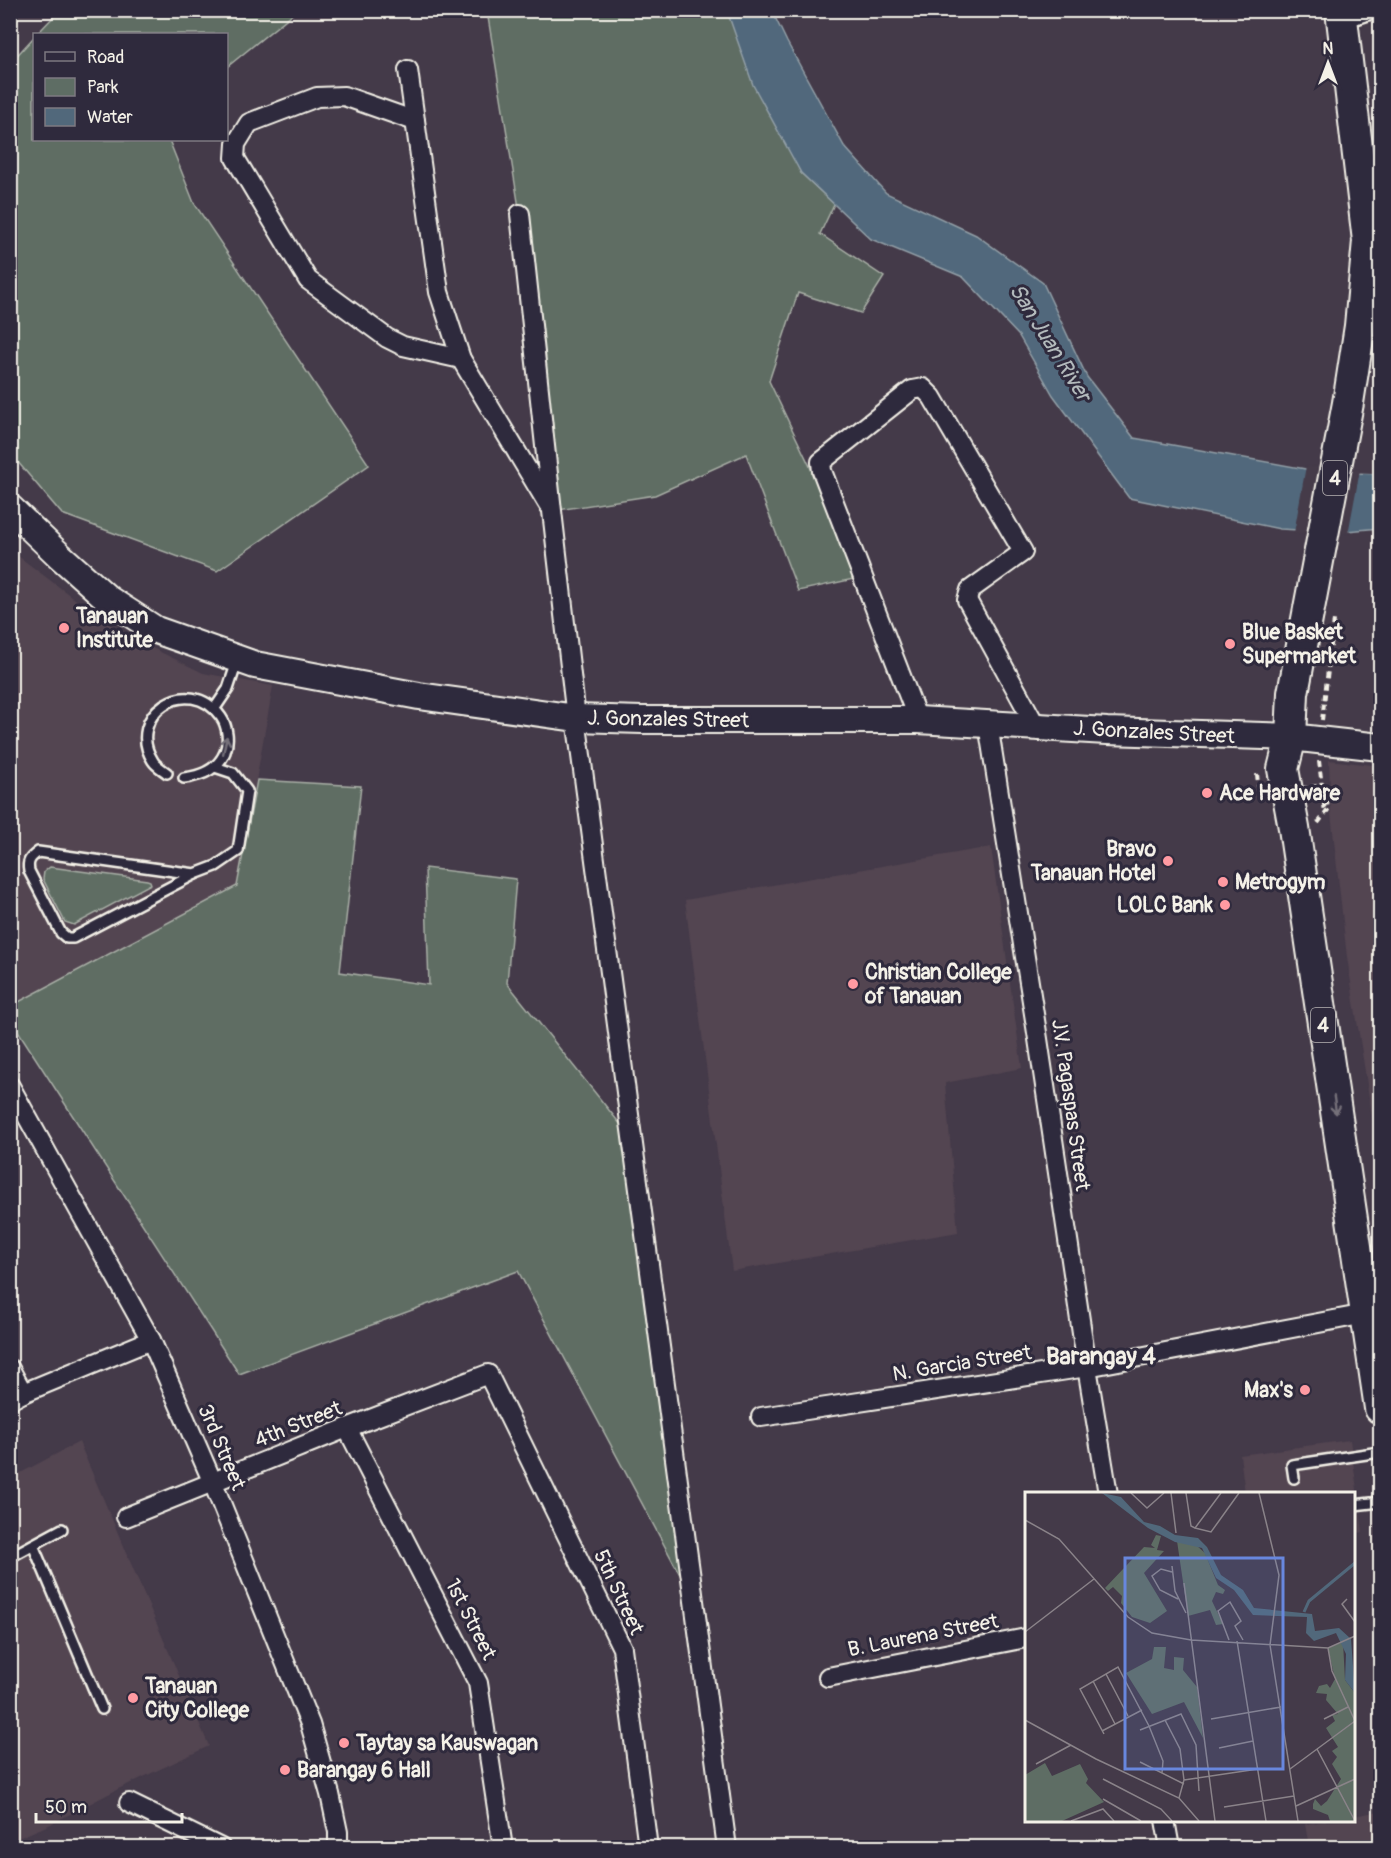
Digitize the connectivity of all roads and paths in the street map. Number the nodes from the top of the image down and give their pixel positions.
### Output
1 (1380, 11) edge
2 (1341, 17) edge
3 (408, 70) dead end
4 (415, 121) junction
5 (520, 214) dead end
6 (1370, 322) edge
7 (461, 359) junction
8 (552, 511) junction
9 (14, 517) edge
10 (238, 659) junction
11 (215, 708) junction
12 (576, 718) junction
13 (918, 720) junction
14 (988, 724) junction
15 (1036, 726) junction
16 (1291, 737) junction
17 (1380, 747) edge
18 (215, 767) junction
19 (1257, 771) dead end
20 (167, 773) dead end
21 (184, 778) dead end
22 (1314, 828) junction
23 (195, 874) junction
24 (10, 1086) edge
25 (1380, 1288) edge
26 (1373, 1313) edge
27 (151, 1340) junction
28 (1087, 1367) junction
29 (10, 1369) edge
30 (488, 1374) joint
31 (17, 1396) edge
32 (1380, 1408) edge
33 (761, 1417) dead end
34 (347, 1428) junction
35 (1380, 1452) edge
36 (1294, 1478) dead end
37 (213, 1483) junction
38 (1108, 1492) edge
39 (1380, 1502) edge
40 (1355, 1505) edge
41 (126, 1516) dead end
42 (62, 1528) dead end
43 (33, 1545) junction
44 (10, 1557) edge
45 (1025, 1638) edge
46 (828, 1677) dead end
47 (102, 1709) dead end
48 (129, 1803) dead end
49 (1165, 1822) edge
50 (221, 1848) edge
51 (338, 1848) edge
52 (503, 1848) edge
53 (648, 1848) edge
54 (726, 1848) edge
55 (1170, 1848) edge

1 - 2 lane
2 - 6 highway, 4
3 - 4 street
4 - 7 street
4 - 7 street
5 - 8 street
6 - 16 highway, 4
7 - 8 street
8 - 12 street
9 - 10 main road, J. Gonzales Street
10 - 11 lane
10 - 12 main road, J. Gonzales Street
18 -> 11 lane
11 - 20 lane
12 - 13 main road, J. Gonzales Street
12 - 54 street
13 - 14 main road, J. Gonzales Street
13 - 15 street
14 - 15 main road, J. Gonzales Street
14 - 28 street, J.V. Pagaspas Street
15 - 16 main road, J. Gonzales Street
16 - 17 main road, J. Gonzales Street
16 - 22 highway, 4
16 -> 26 highway, 4
18 - 21 lane
18 - 23 lane
19 - 22 path, bridge
22 - 25 highway, 4
23 - 23 lane
24 - 27 street, 3rd Street
26 - 28 street, N. Garcia Street
26 - 32 highway, 4
27 - 31 street
27 - 37 street, 3rd Street
28 - 33 street, N. Garcia Street
28 - 38 street, J.V. Pagaspas Street
29 - 31 street
30 - 34 street, 4th Street
30 - 53 street, 5th Street
34 - 37 street, 4th Street
34 - 52 street, 1st Street
35 - 36 lane
37 - 41 street, 4th Street
37 - 51 street, 3rd Street
39 - 40 lane
42 - 43 lane
43 - 44 lane
43 - 47 lane
45 - 46 street, B. Laurena Street
48 - 50 street
49 - 55 street

